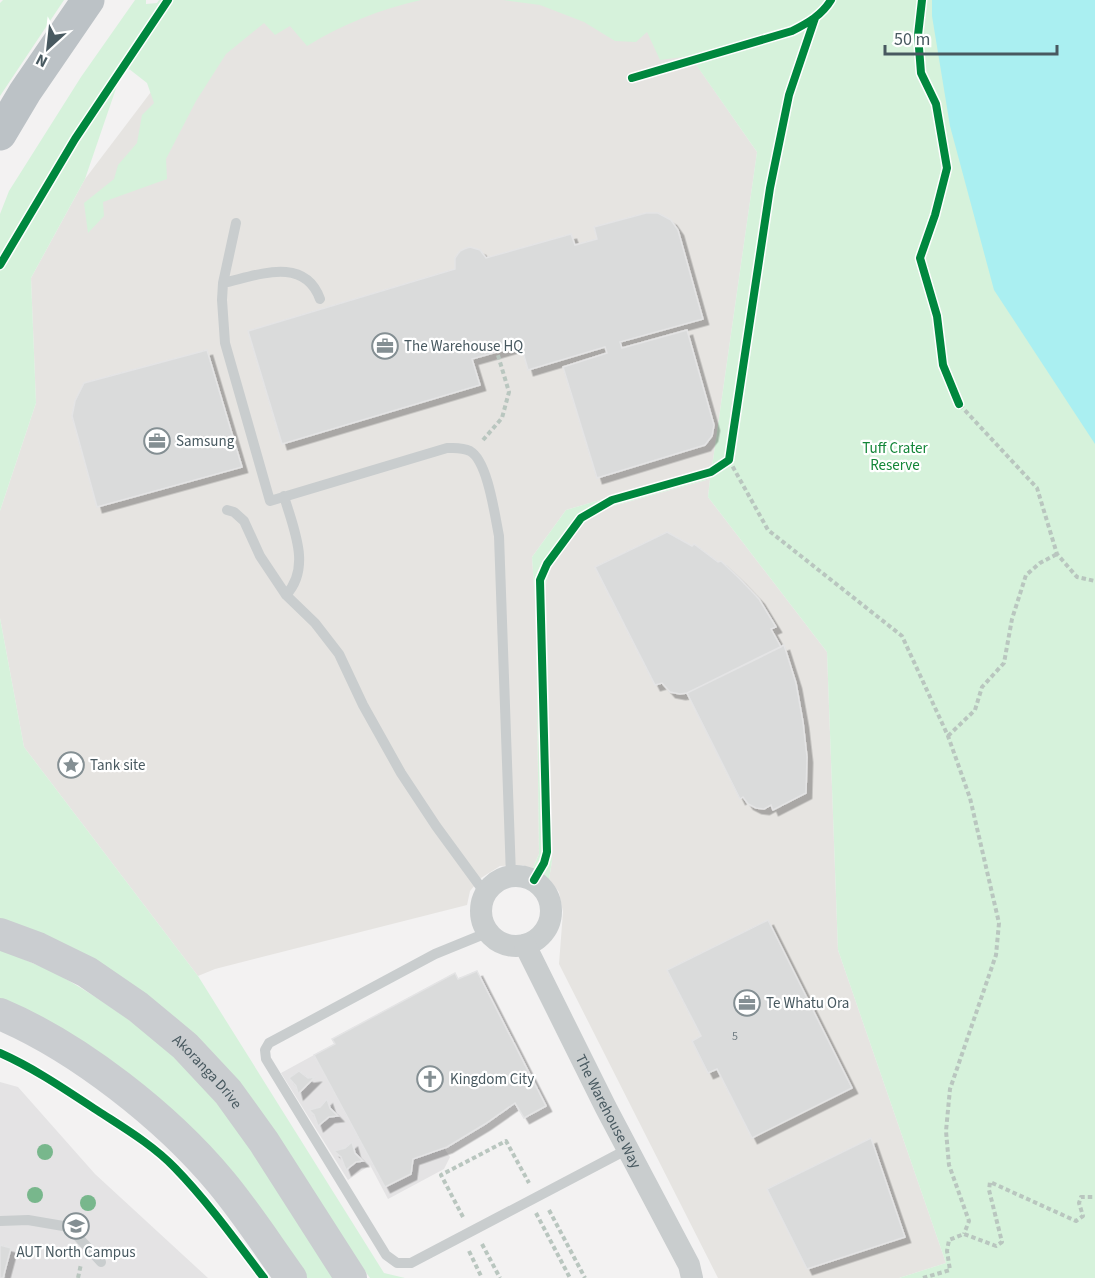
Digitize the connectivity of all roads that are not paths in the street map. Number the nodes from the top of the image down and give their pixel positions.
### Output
1 (88, 0) edge
2 (0, 134) edge
3 (236, 223) dead end
4 (223, 284) junction
5 (320, 298) dead end
6 (284, 496) junction
7 (227, 510) dead end
8 (286, 595) junction
9 (511, 876) junction
10 (485, 893) junction
11 (489, 932) junction
12 (0, 934) edge
13 (525, 945) junction
14 (0, 1014) edge
15 (628, 1149) junction
16 (0, 1221) edge
17 (101, 1262) dead end
18 (291, 1278) edge
19 (351, 1278) edge
20 (692, 1278) edge

1 - 2 highway
3 - 4 lane
4 - 5 lane
4 - 6 lane
6 - 8 lane
6 - 9 lane
7 - 8 lane
8 - 10 lane
9 - 10 street
9 - 13 street
10 - 11 street
11 - 13 street
11 - 15 lane
12 - 19 main road, Akoranga Drive
13 - 15 street, The Warehouse Way
14 - 18 main road
15 - 20 street, The Warehouse Way
16 - 17 lane

